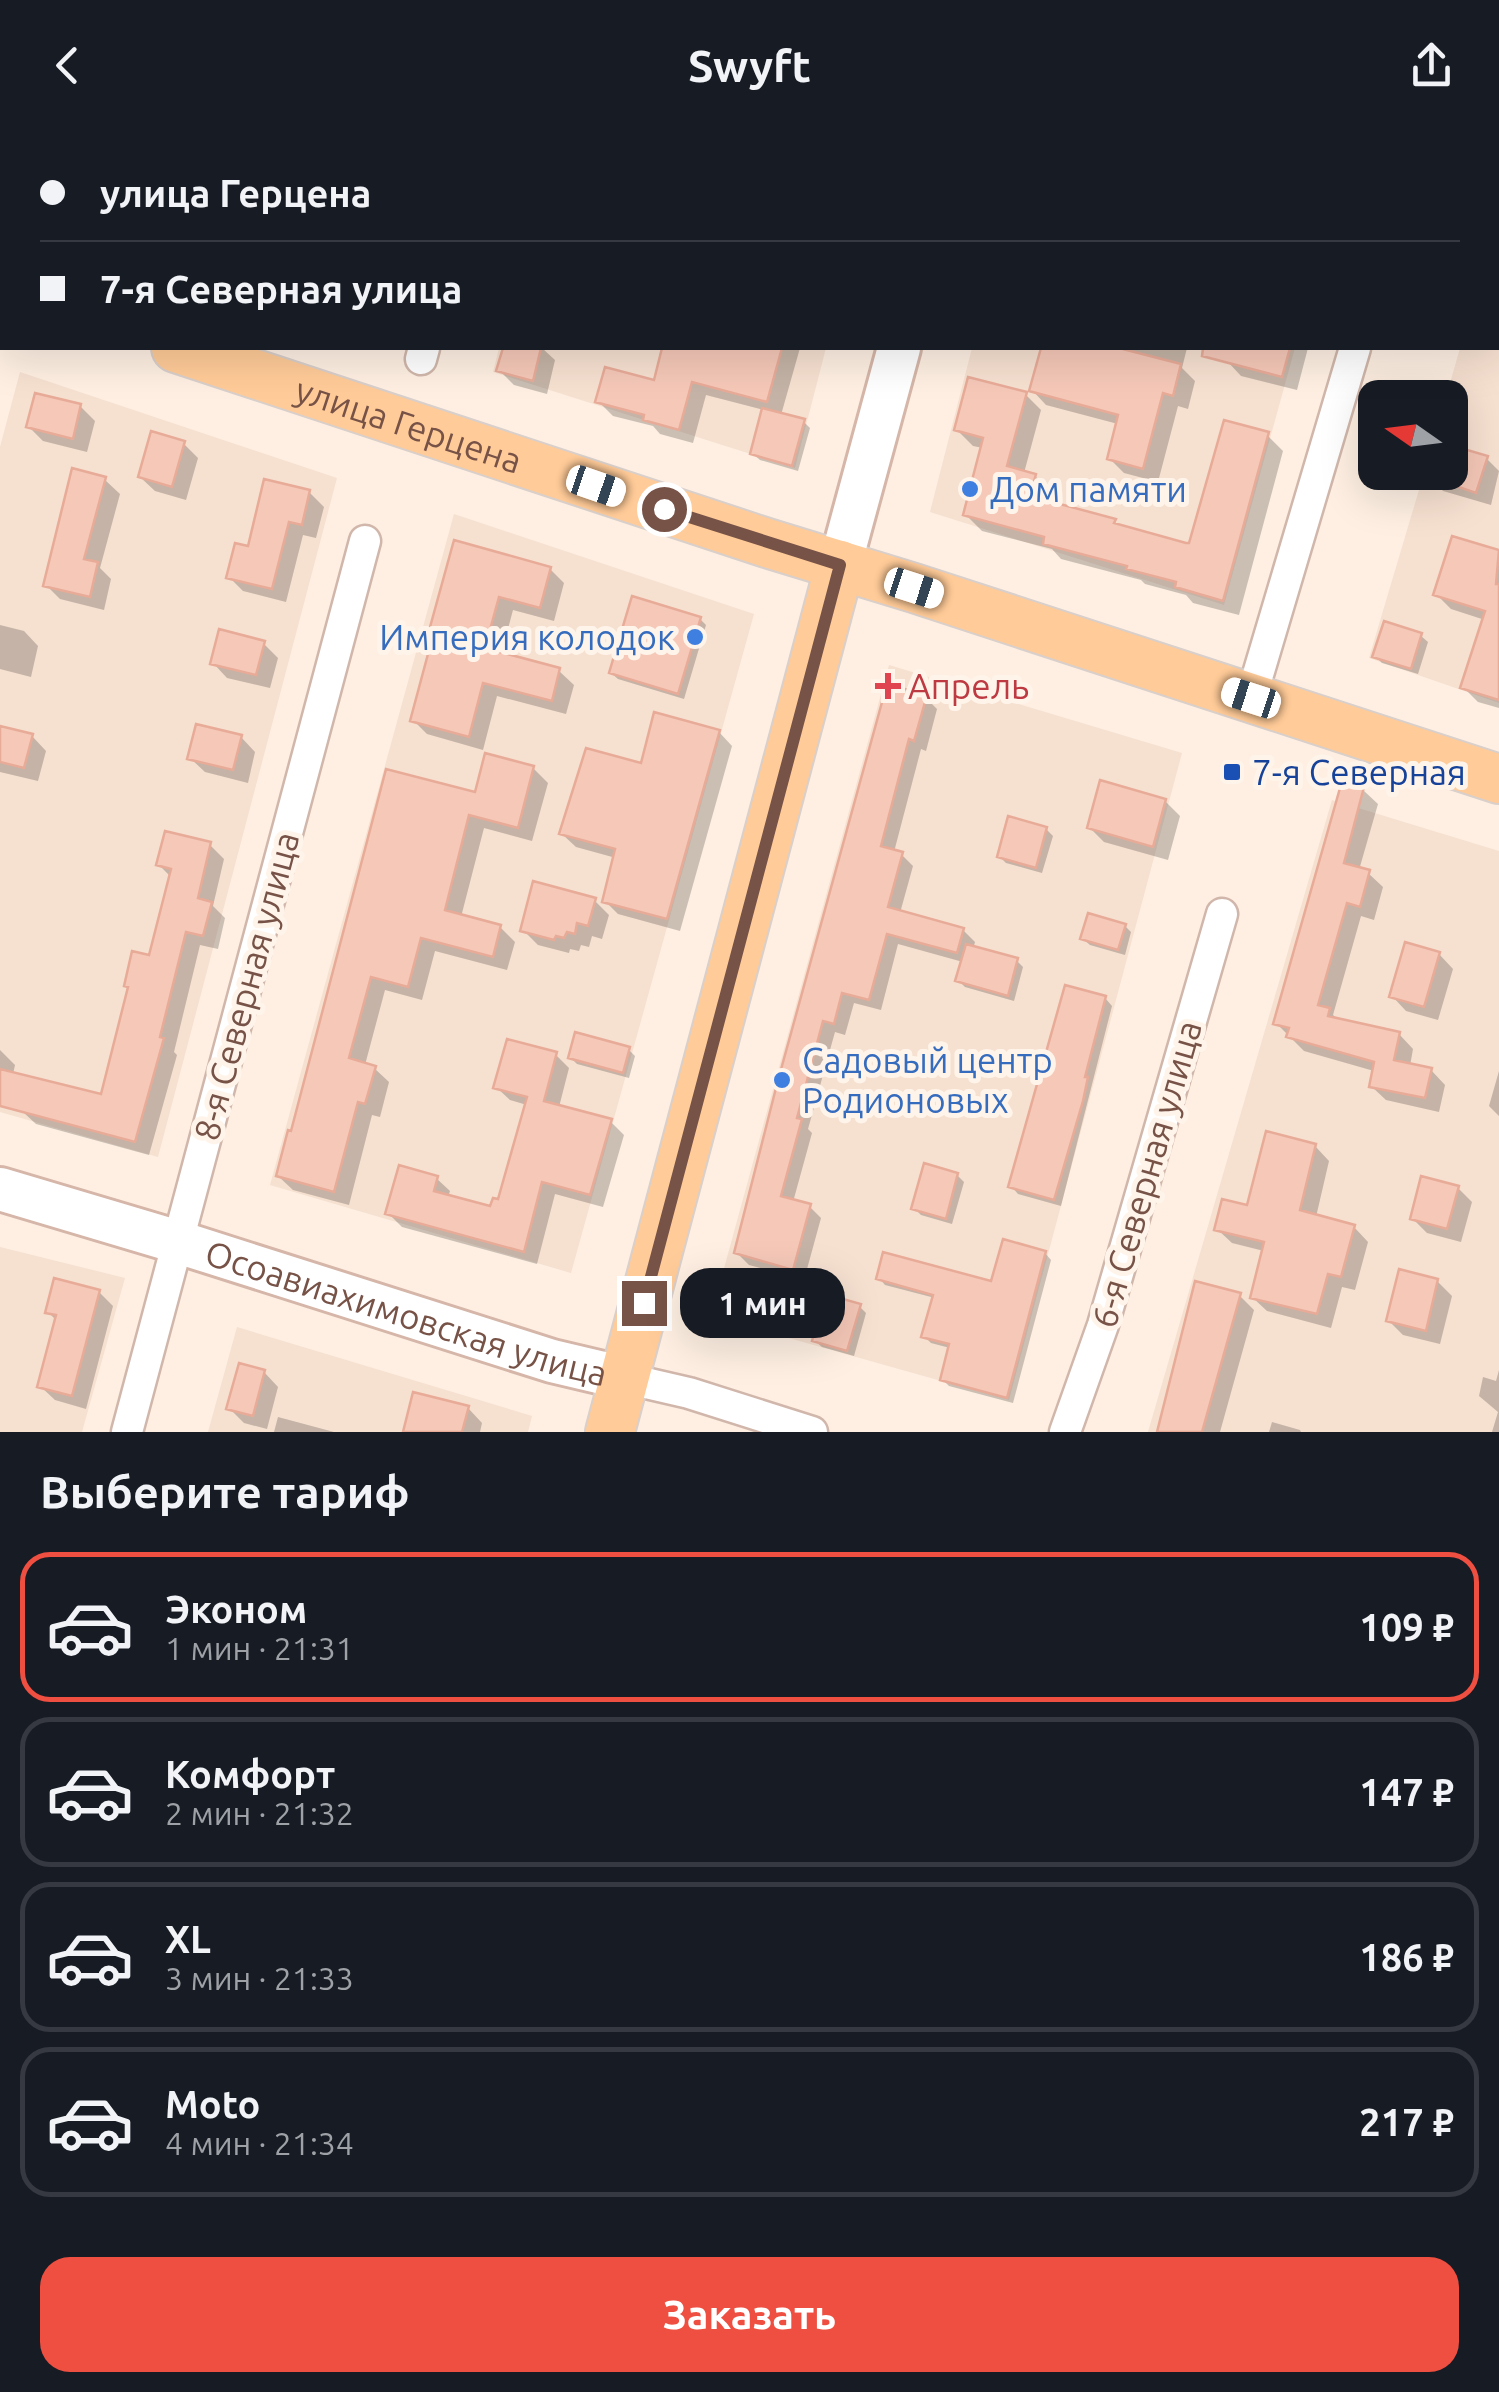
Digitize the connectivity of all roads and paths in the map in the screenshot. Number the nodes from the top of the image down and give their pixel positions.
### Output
1 (182, 350) edge
2 (898, 350) edge
3 (1355, 350) edge
4 (364, 541) dead end
5 (840, 565) junction
6 (1251, 698) junction
7 (1499, 779) edge
8 (1222, 914) dead end
9 (0, 1190) edge
10 (178, 1242) junction
11 (624, 1378) junction
12 (128, 1432) edge
13 (610, 1432) edge
14 (812, 1432) edge
15 (1065, 1432) edge

1 - 5 main road, улица Герцена
2 - 5 street
3 - 6 street
4 - 10 street, 8-я Северная улица
5 - 6 main road, улица Герцена
5 - 11 main road
6 - 7 main road, улица Герцена
8 - 15 street, 6-я Северная улица
9 - 10 street, Осоавиахимовская улица
10 - 11 street, Осоавиахимовская улица
10 - 12 street, 8-я Северная улица
11 - 13 main road
11 - 14 street, Осоавиахимовская улица

